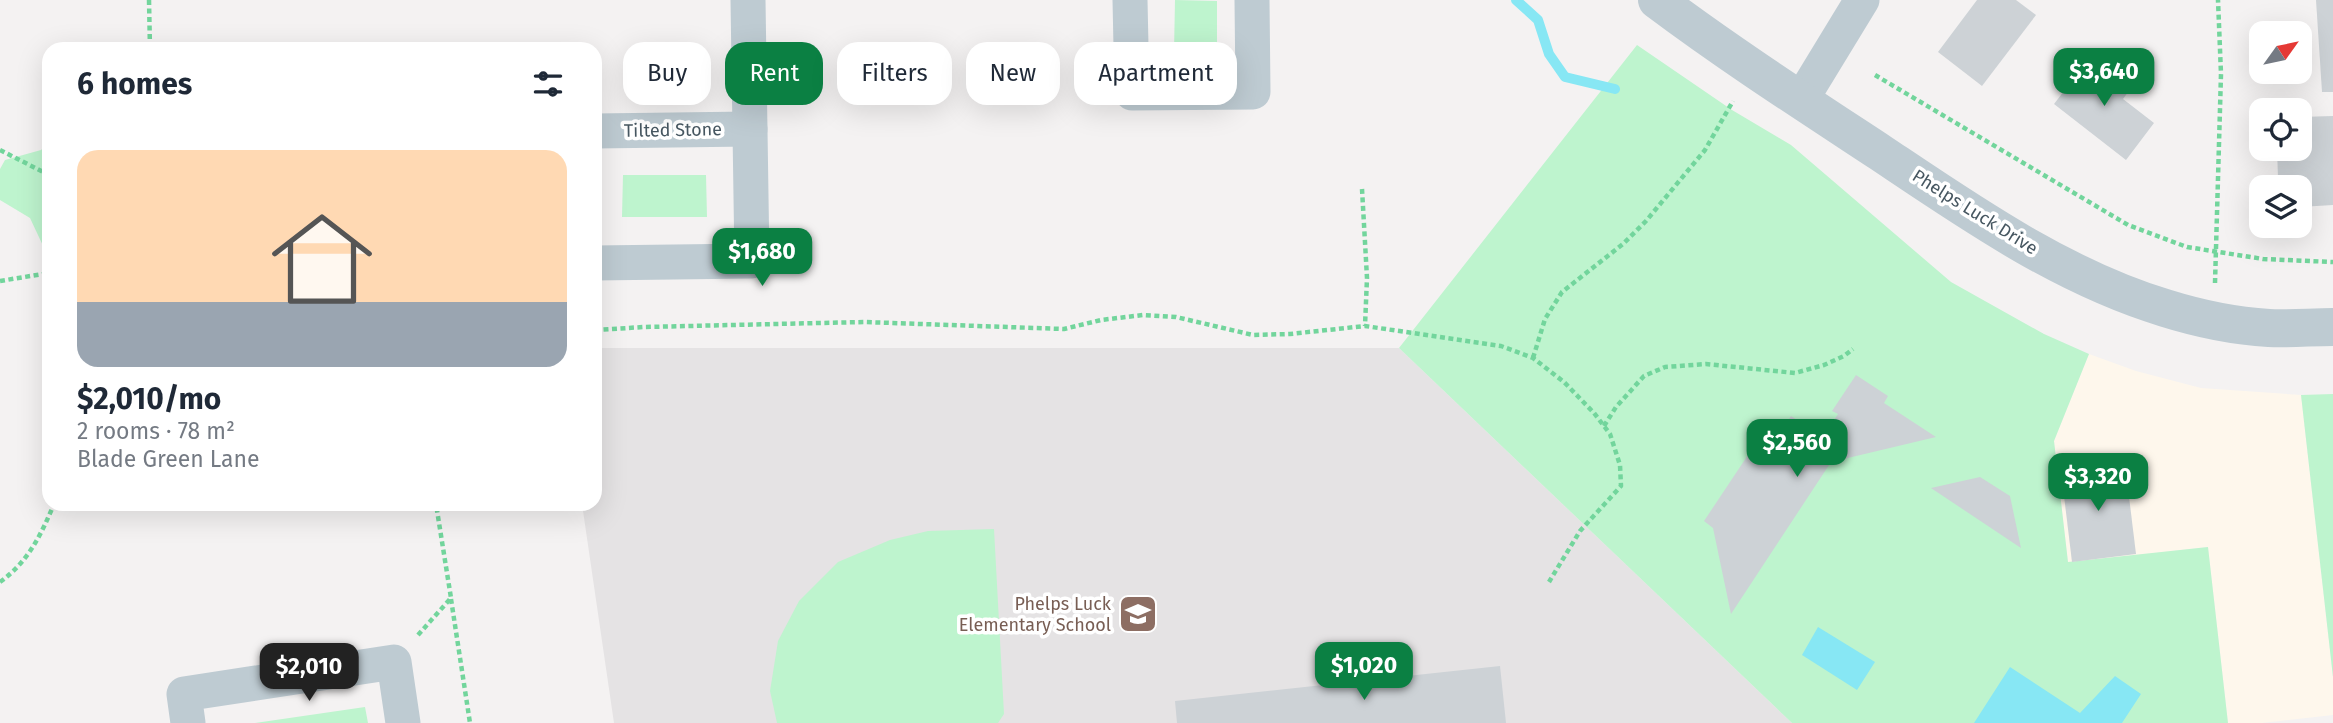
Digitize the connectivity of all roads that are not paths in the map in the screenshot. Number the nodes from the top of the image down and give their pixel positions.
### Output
1 (748, 0) edge
2 (1130, 0) edge
3 (1252, 0) edge
4 (1657, 0) edge
5 (1862, 0) edge
6 (1801, 100) junction
7 (750, 129) junction
8 (602, 131) edge
9 (602, 263) edge
10 (2333, 327) edge
11 (188, 723) edge
12 (403, 723) edge

1 - 7 street
2 - 3 street
4 - 6 street, Phelps Luck Drive
5 - 6 street
6 - 10 street, Phelps Luck Drive
7 - 8 street, Tilted Stone
7 - 9 street
11 - 12 street

